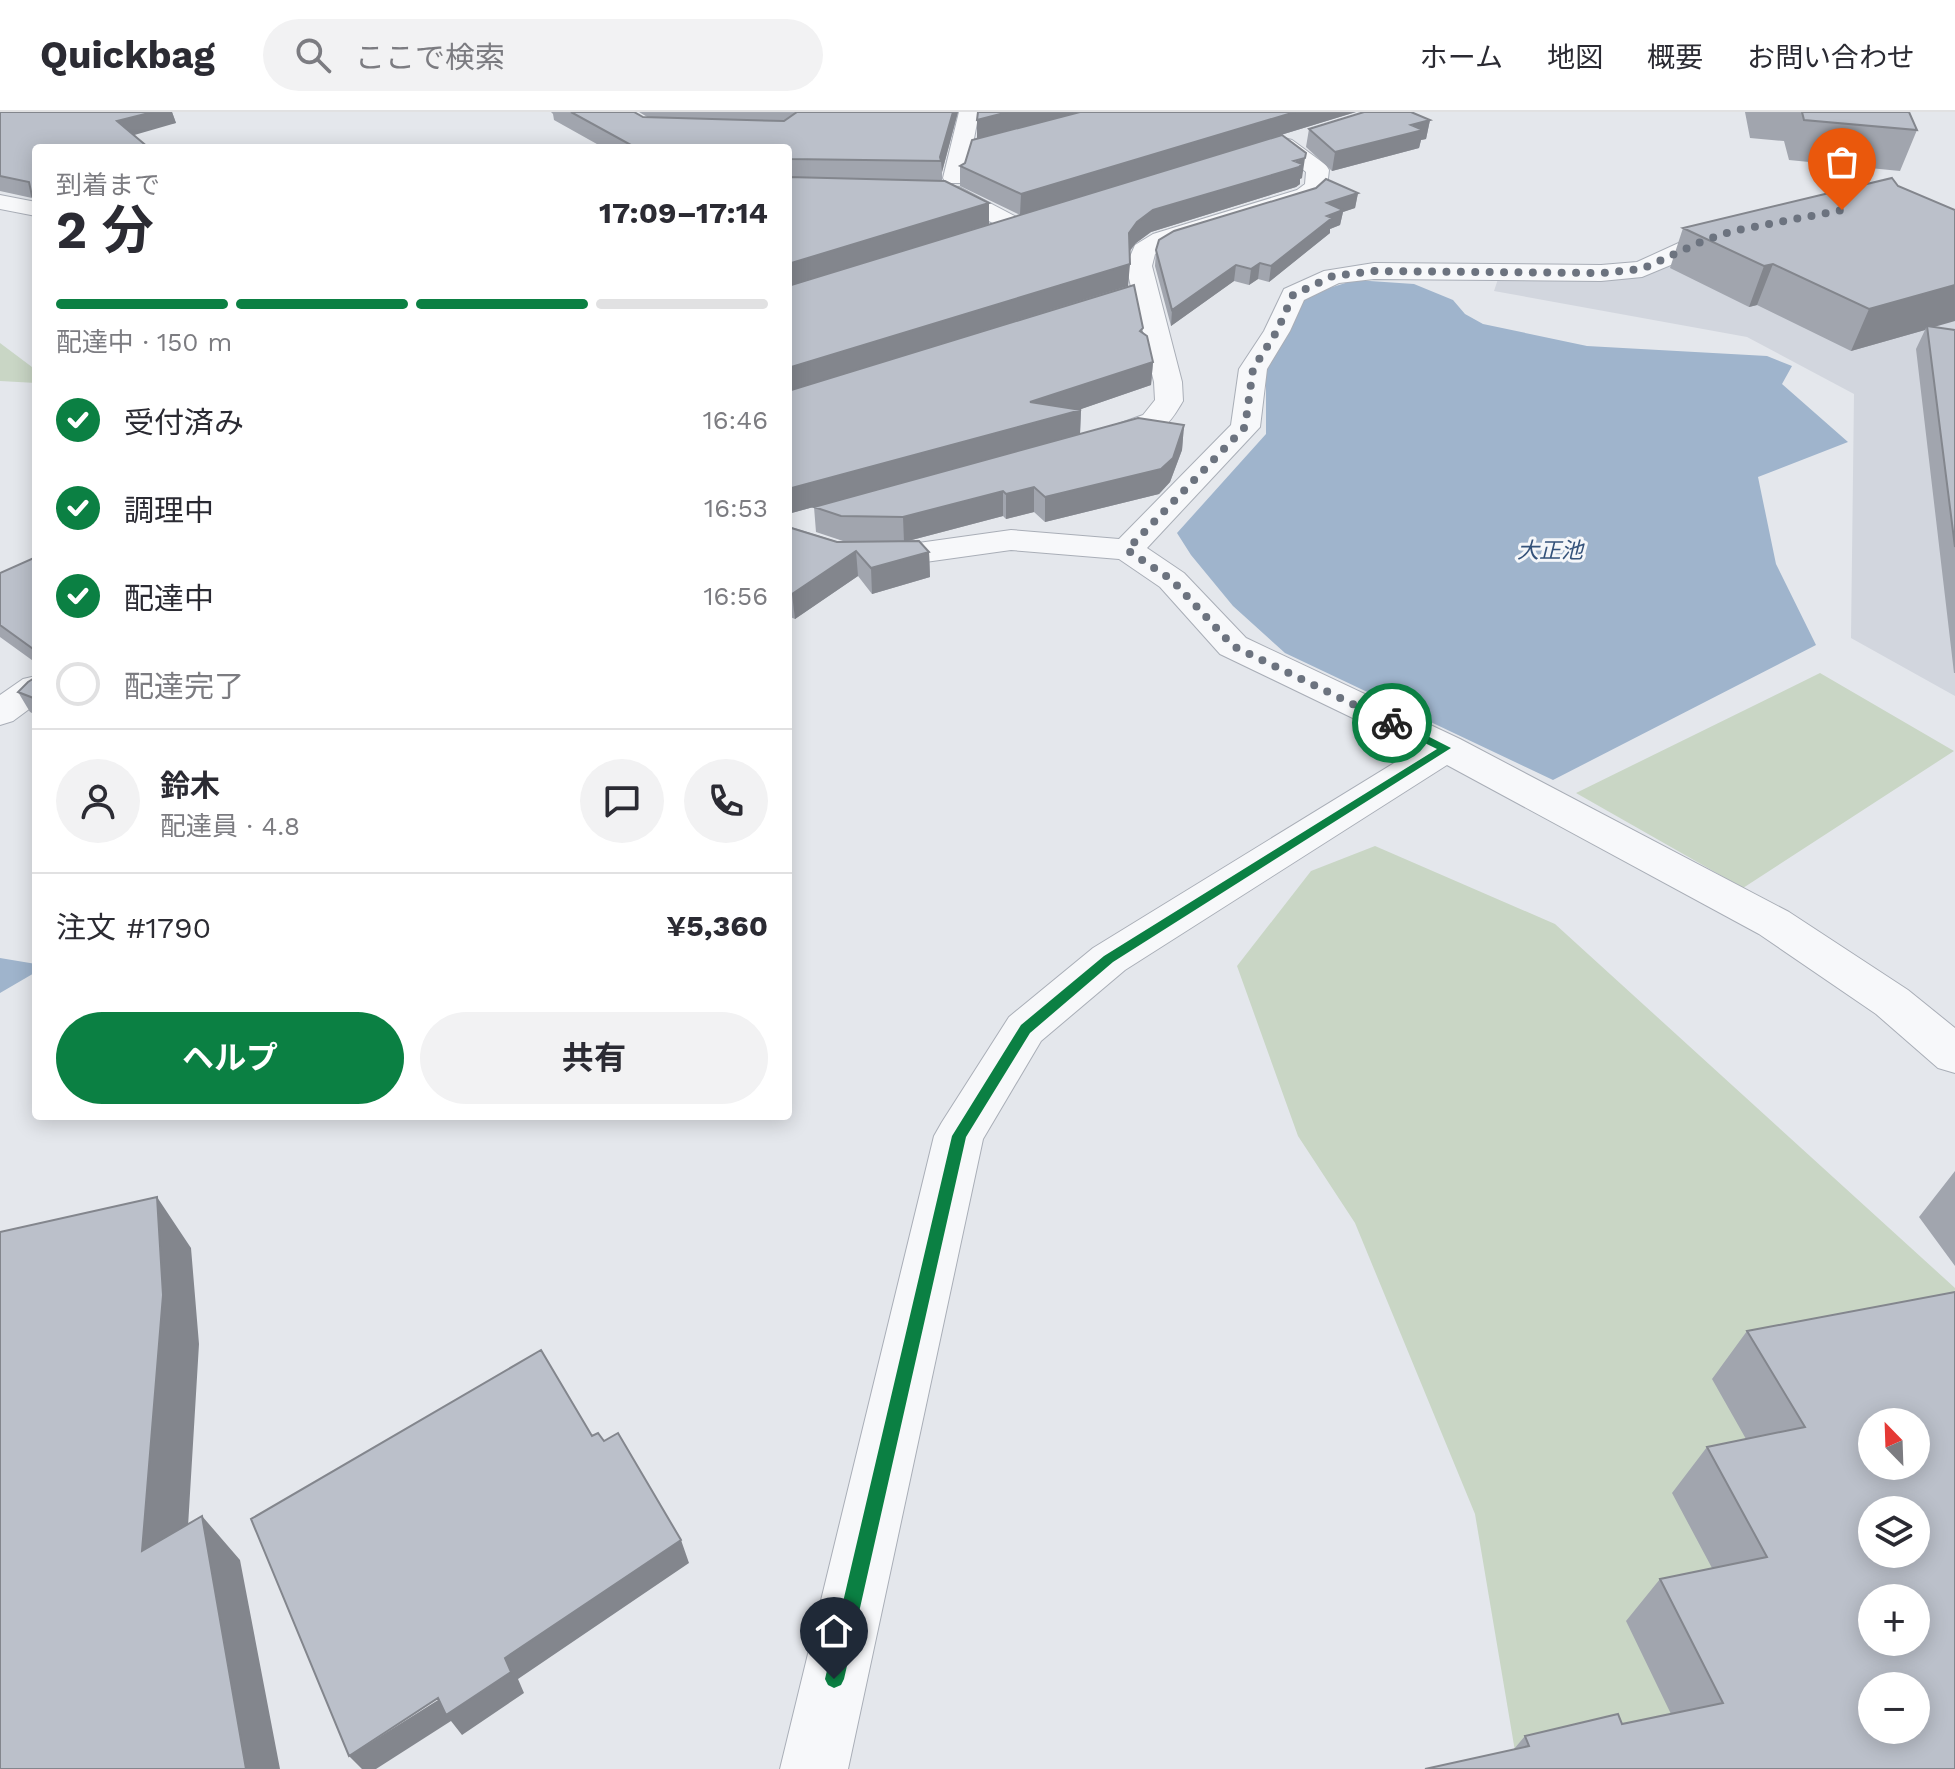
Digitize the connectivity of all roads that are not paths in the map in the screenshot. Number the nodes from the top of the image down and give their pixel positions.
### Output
1 (969, 112) edge
2 (1118, 112) edge
3 (1314, 135) edge
4 (960, 154) junction
5 (907, 191) edge
6 (951, 192) junction
7 (0, 202) edge
8 (32, 208) edge
9 (1756, 226) edge
10 (986, 236) edge
11 (1145, 292) junction
12 (1116, 301) edge
13 (1078, 446) edge
14 (819, 518) edge
15 (792, 526) edge
16 (792, 538) edge
17 (1127, 550) junction
18 (32, 690) edge
19 (0, 713) edge
20 (1446, 748) junction
21 (1955, 1055) edge
22 (814, 1769) edge

1 - 4 street
2 - 4 street
3 - 11 street
4 - 6 street
5 - 6 street
6 - 10 street
7 - 8 street
9 - 17 street
11 - 12 street
11 - 13 street
14 - 15 street
16 - 17 street
17 - 20 street
18 - 19 street
20 - 21 street
20 - 22 street

